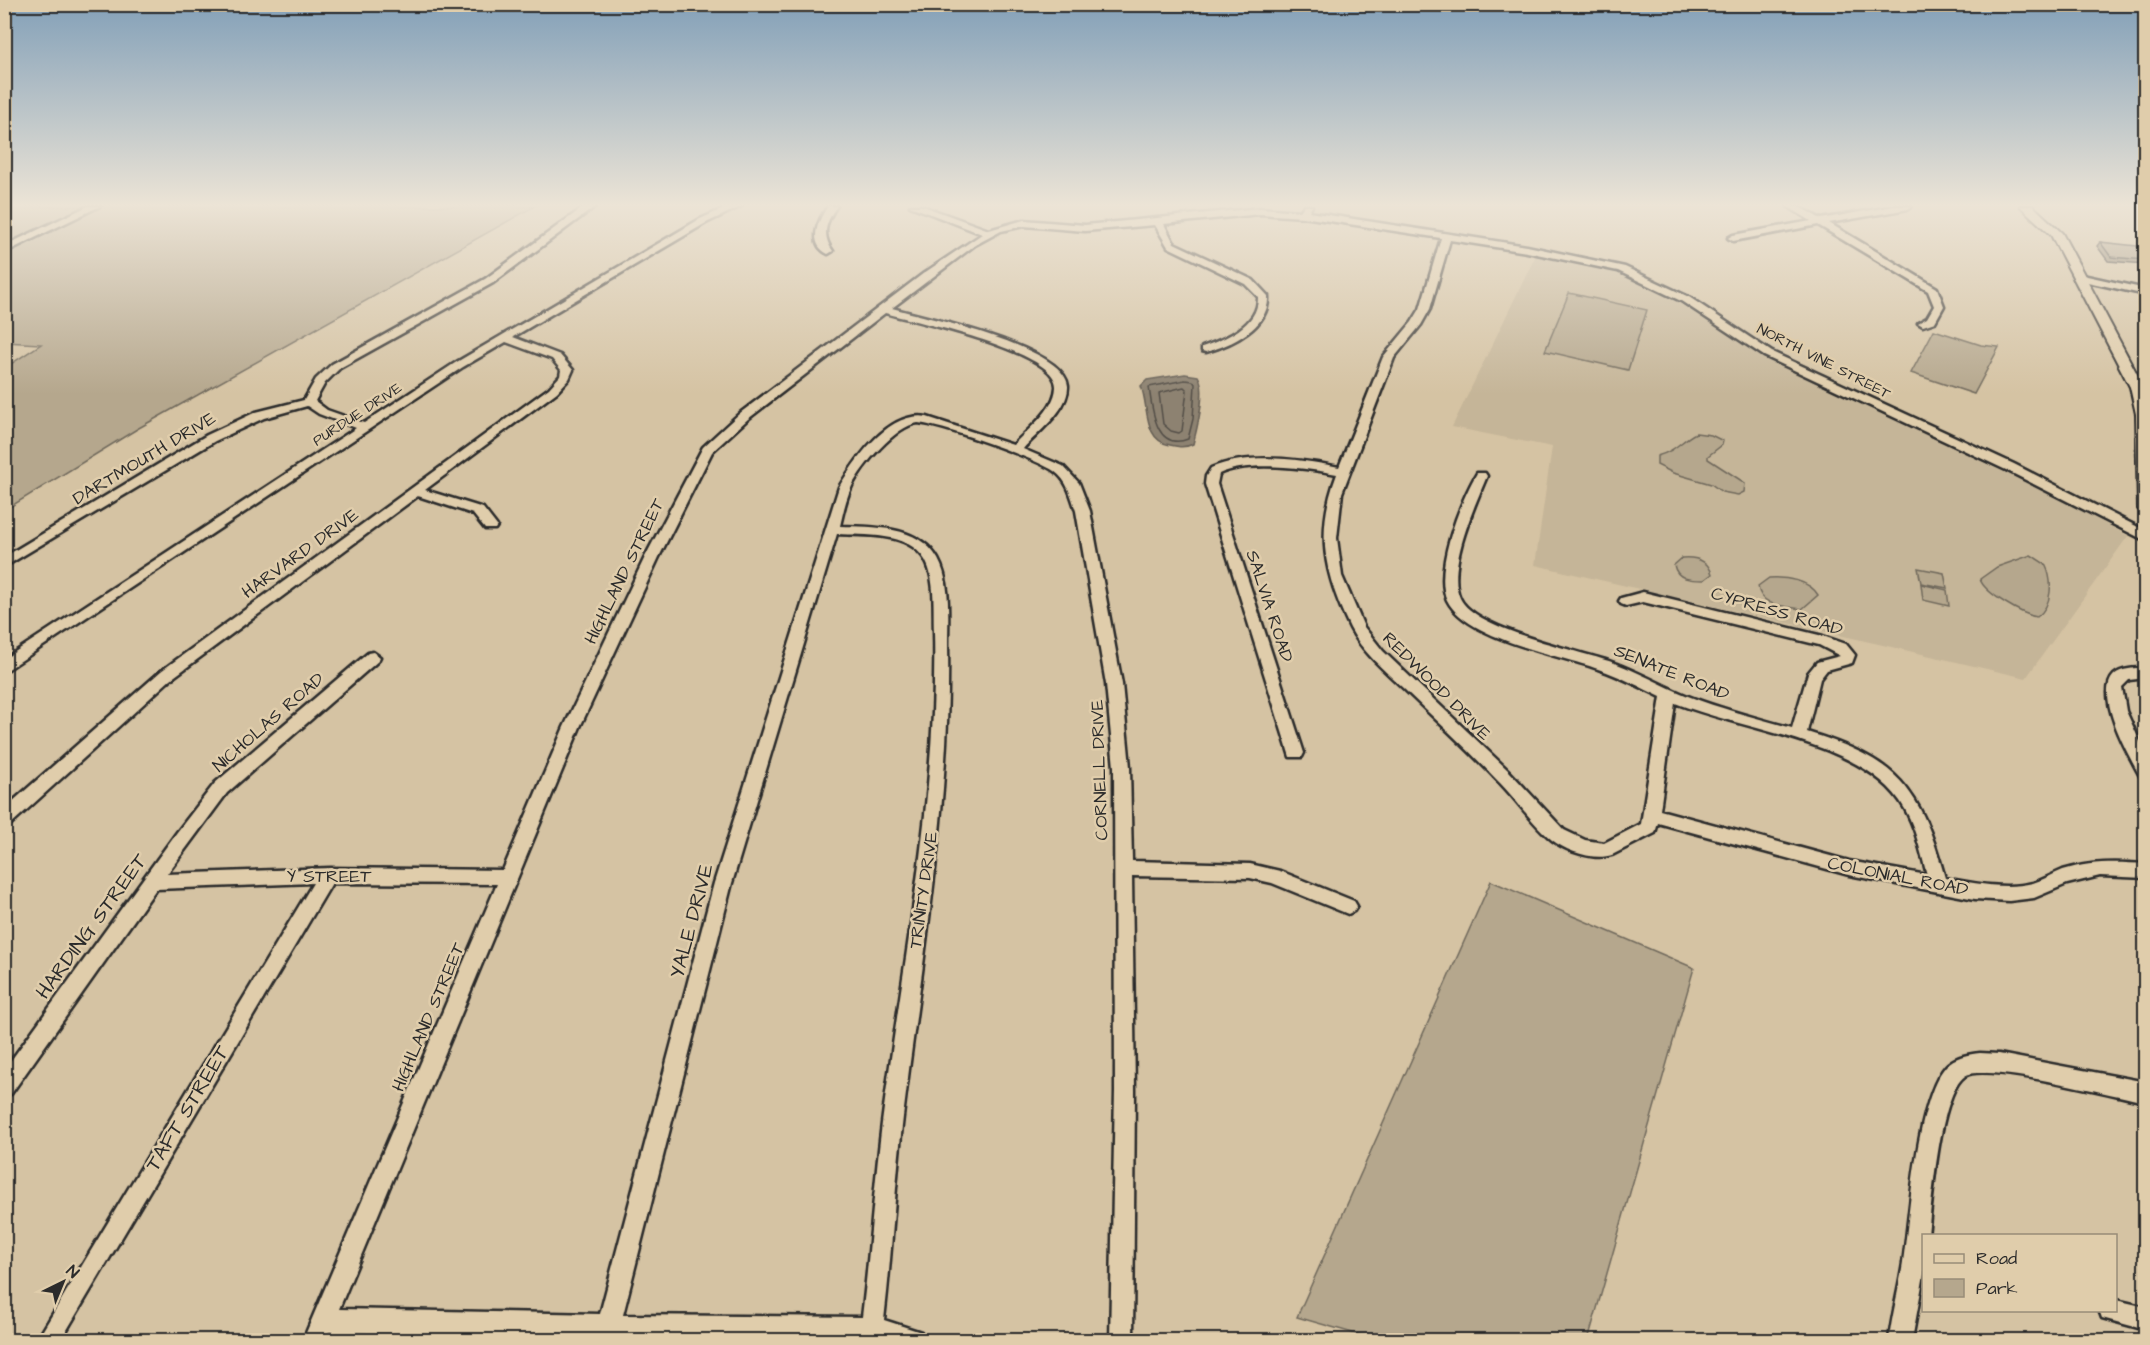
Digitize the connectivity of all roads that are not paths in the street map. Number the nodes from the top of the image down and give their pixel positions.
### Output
1 (506, 269) edge
2 (621, 269) edge
3 (939, 269) edge
4 (1221, 269) edge
5 (1437, 269) edge
6 (1617, 269) edge
7 (1900, 269) edge
8 (2074, 269) edge
9 (2079, 278) junction
10 (2085, 291) junction
11 (2145, 292) edge
12 (2145, 298) edge
13 (884, 309) junction
14 (1923, 323) dead end
15 (505, 338) junction
16 (1206, 349) dead end
17 (309, 402) junction
18 (364, 427) junction
19 (1015, 450) junction
20 (1345, 472) junction
21 (1481, 476) dead end
22 (2144, 478) edge
23 (416, 491) junction
24 (2145, 509) edge
25 (490, 526) dead end
26 (832, 530) junction
27 (2145, 537) edge
28 (4, 563) edge
29 (1626, 601) dead end
30 (373, 657) dead end
31 (4, 667) edge
32 (2145, 673) edge
33 (1669, 694) junction
34 (1798, 735) junction
35 (1296, 753) dead end
36 (2145, 772) edge
37 (1653, 815) junction
38 (4, 820) edge
39 (195, 822) joint
40 (1122, 868) junction
41 (2145, 871) edge
42 (327, 876) junction
43 (508, 877) junction
44 (151, 882) junction
45 (1938, 884) junction
46 (1348, 906) dead end
47 (4, 1087) edge
48 (2145, 1092) edge
49 (1919, 1265) edge
50 (2114, 1312) edge
51 (2145, 1319) edge
52 (608, 1327) junction
53 (872, 1328) junction
54 (318, 1330) edge
55 (48, 1341) edge
56 (914, 1341) edge
57 (1122, 1341) edge
58 (1900, 1341) edge

1 - 17 street
2 - 15 street, PURDUE DRIVE
3 - 13 street, HIGHLAND STREET
4 - 16 street
5 - 20 street, REDWOOD DRIVE
6 - 27 street, NORTH VINE STREET
7 - 14 street
8 - 9 main road
9 - 10 main road
9 - 11 street
10 - 12 street
10 - 22 main road
13 - 19 street
13 - 43 street, HIGHLAND STREET
15 - 18 street, PURDUE DRIVE
15 - 23 street, HARVARD DRIVE
17 - 18 street
17 - 28 street, DARTMOUTH DRIVE
18 - 31 street, PURDUE DRIVE
19 - 26 street, CORNELL DRIVE
19 - 40 street, CORNELL DRIVE
20 - 35 street, SALVIA ROAD
20 - 37 street, REDWOOD DRIVE
21 - 33 street, SENATE ROAD
22 - 24 main road
23 - 25 street
23 - 38 street, HARVARD DRIVE
26 - 52 street, YALE DRIVE
26 - 53 street, TRINITY DRIVE
29 - 34 street, CYPRESS ROAD
30 - 39 street, NICHOLAS ROAD
32 - 36 street
33 - 34 street, SENATE ROAD
33 - 37 street
34 - 45 street, SENATE ROAD
37 - 45 street, COLONIAL ROAD
39 - 44 street, HARDING STREET
40 - 46 street
40 - 57 street, CORNELL DRIVE
41 - 45 street, COLONIAL ROAD
42 - 43 street, Y STREET
42 - 44 street, Y STREET
42 - 55 street, TAFT STREET
43 - 54 street, HIGHLAND STREET
44 - 47 street, HARDING STREET
48 - 49 street
49 - 58 street
50 - 51 street
52 - 53 street
52 - 54 street
53 - 56 street

